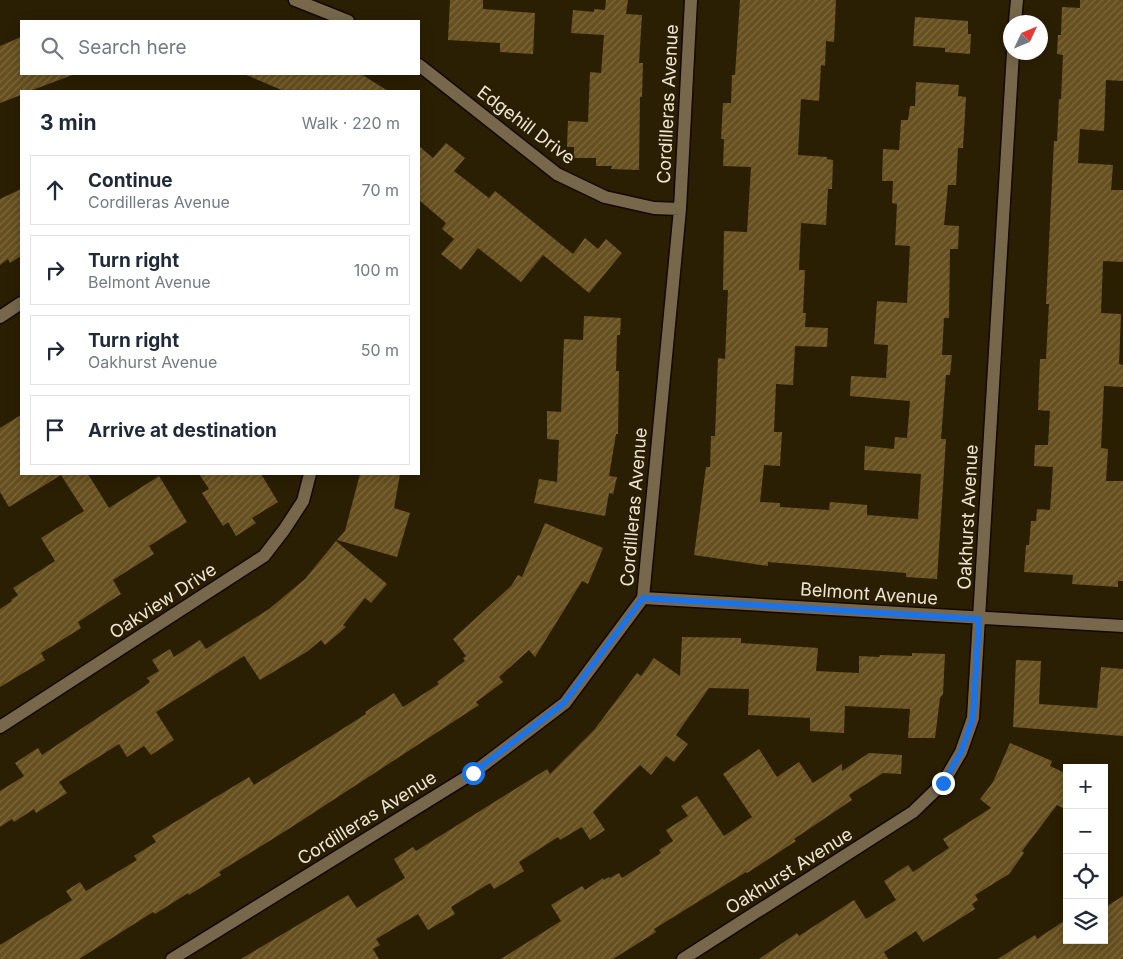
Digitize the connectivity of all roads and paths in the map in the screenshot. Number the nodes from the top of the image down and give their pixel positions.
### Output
1 (295, 0) edge
2 (691, 0) edge
3 (1017, 0) edge
4 (1016, 15) edge
5 (345, 20) edge
6 (1014, 60) edge
7 (420, 66) edge
8 (680, 209) junction
9 (20, 304) edge
10 (0, 317) edge
11 (310, 475) edge
12 (643, 598) junction
13 (979, 619) junction
14 (1123, 626) edge
15 (0, 727) edge
16 (172, 959) edge
17 (683, 959) edge

1 - 5 street
2 - 8 street, Cordilleras Avenue
3 - 4 street
6 - 13 street, Oakhurst Avenue
7 - 8 street, Edgehill Drive
8 - 12 street, Cordilleras Avenue
9 - 10 street
11 - 15 street, Oakview Drive
12 - 13 street, Belmont Avenue
12 - 16 street, Cordilleras Avenue
13 - 14 street, Belmont Avenue
13 - 17 street, Oakhurst Avenue

